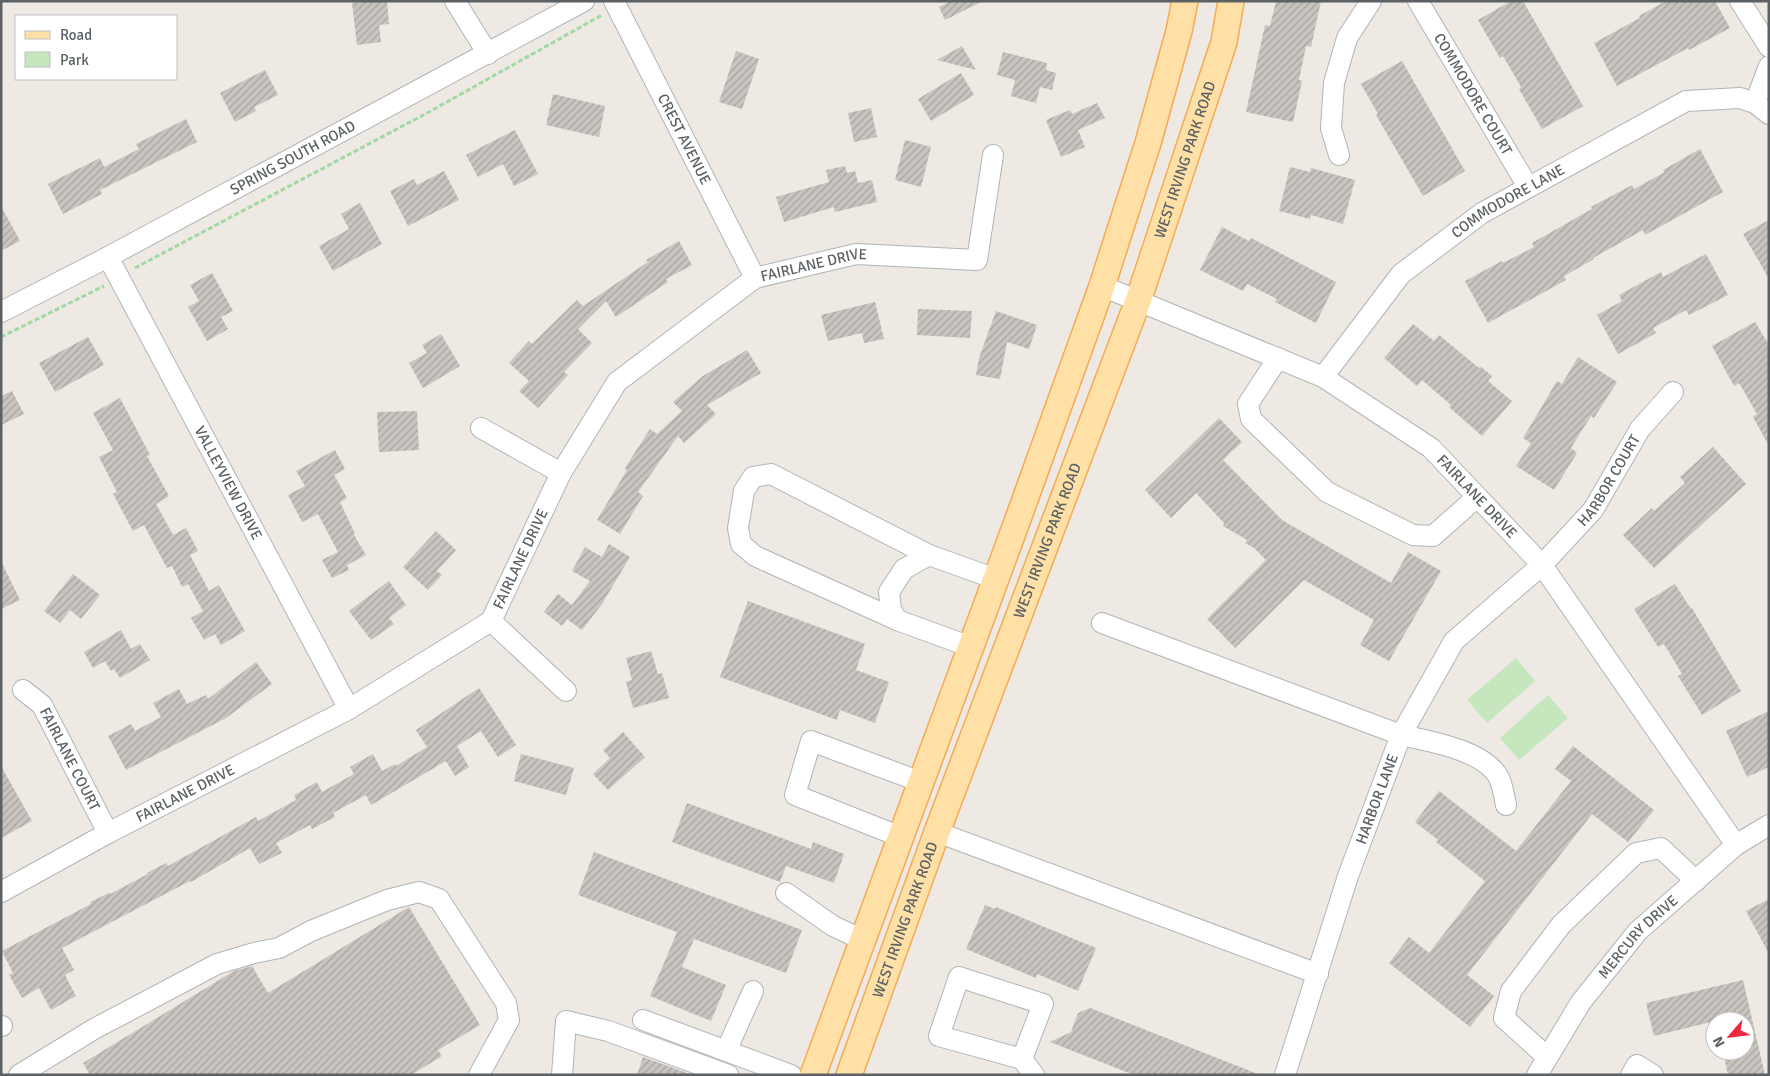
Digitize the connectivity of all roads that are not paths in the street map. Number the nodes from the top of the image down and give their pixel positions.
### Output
1 (455, 1) edge
2 (584, 1) edge
3 (1185, 1) edge
4 (1232, 1) edge
5 (1371, 1) edge
6 (1418, 1) edge
7 (1740, 1) edge
8 (615, 4) edge
9 (1769, 47) edge
10 (488, 54) junction
11 (1769, 66) edge
12 (1755, 105) edge
13 (993, 155) dead end
14 (1339, 155) dead end
15 (1528, 186) junction
16 (108, 257) junction
17 (755, 278) junction
18 (1102, 286) junction
19 (1138, 301) junction
20 (1, 312) edge
21 (1278, 358) junction
22 (1323, 377) junction
23 (1673, 392) dead end
24 (481, 428) dead end
25 (561, 473) junction
26 (1477, 497) junction
27 (929, 555) junction
28 (1542, 565) junction
29 (996, 578) junction
30 (897, 620) junction
31 (491, 621) junction
32 (1102, 624) dead end
33 (971, 647) junction
34 (24, 690) dead end
35 (566, 691) dead end
36 (349, 709) junction
37 (1401, 735) junction
38 (921, 782) junction
39 (1506, 805) dead end
40 (1769, 825) edge
41 (936, 832) junction
42 (108, 834) junction
43 (901, 837) junction
44 (1736, 845) junction
45 (1696, 880) junction
46 (1, 892) edge
47 (786, 893) dead end
48 (863, 940) junction
49 (1318, 974) junction
50 (753, 991) dead end
51 (644, 1020) dead end
52 (726, 1051) junction
53 (1548, 1058) junction
54 (1022, 1059) junction
55 (19, 1075) edge
56 (479, 1075) edge
57 (562, 1075) edge
58 (728, 1075) edge
59 (791, 1075) edge
60 (813, 1075) edge
61 (849, 1075) edge
62 (1034, 1075) edge
63 (1285, 1075) edge
64 (1537, 1075) edge
65 (1631, 1075) edge
66 (1653, 1075) edge

1 - 10 street
2 - 10 street, SPRING SOUTH ROAD
3 - 18 main road
4 - 19 main road, WEST IRVING PARK ROAD
5 - 14 street
6 - 15 street, COMMODORE COURT
7 - 9 street
8 - 17 street, CREST AVENUE
10 - 16 street, SPRING SOUTH ROAD
11 - 12 street
12 - 15 street, COMMODORE LANE
13 - 17 street, FAIRLANE DRIVE
15 - 22 street, COMMODORE LANE
16 - 20 street, SPRING SOUTH ROAD
16 - 36 street, VALLEYVIEW DRIVE
17 - 25 street, FAIRLANE DRIVE
18 - 19 street, FAIRLANE DRIVE
18 - 29 main road
19 - 21 street, FAIRLANE DRIVE
19 - 41 main road, WEST IRVING PARK ROAD
21 - 22 street, FAIRLANE DRIVE
21 - 26 street
22 - 26 street, FAIRLANE DRIVE
23 - 28 street, HARBOR COURT
24 - 25 street
25 - 31 street, FAIRLANE DRIVE
26 - 28 street, FAIRLANE DRIVE
27 - 29 street
27 - 30 street
27 - 30 street
28 - 37 street, HARBOR LANE
28 - 44 street, FAIRLANE DRIVE
29 - 33 main road
30 - 33 street
31 - 35 street
31 - 36 street, FAIRLANE DRIVE
32 - 37 street
33 - 38 main road
34 - 42 street, FAIRLANE COURT
36 - 42 street, FAIRLANE DRIVE
37 - 39 street
37 - 49 street, HARBOR LANE
38 - 43 main road
38 - 43 street
40 - 44 street, MERCURY DRIVE
41 - 49 street
41 - 61 main road, WEST IRVING PARK ROAD
42 - 46 street, FAIRLANE DRIVE
43 - 48 main road
44 - 45 street, MERCURY DRIVE
45 - 53 street, MERCURY DRIVE
45 - 53 street
47 - 48 street
48 - 60 main road
49 - 63 street, HARBOR LANE
50 - 52 street
51 - 52 street
52 - 59 street
53 - 64 street, MERCURY DRIVE
54 - 54 street
54 - 62 street
55 - 56 street
57 - 58 street
65 - 66 street

